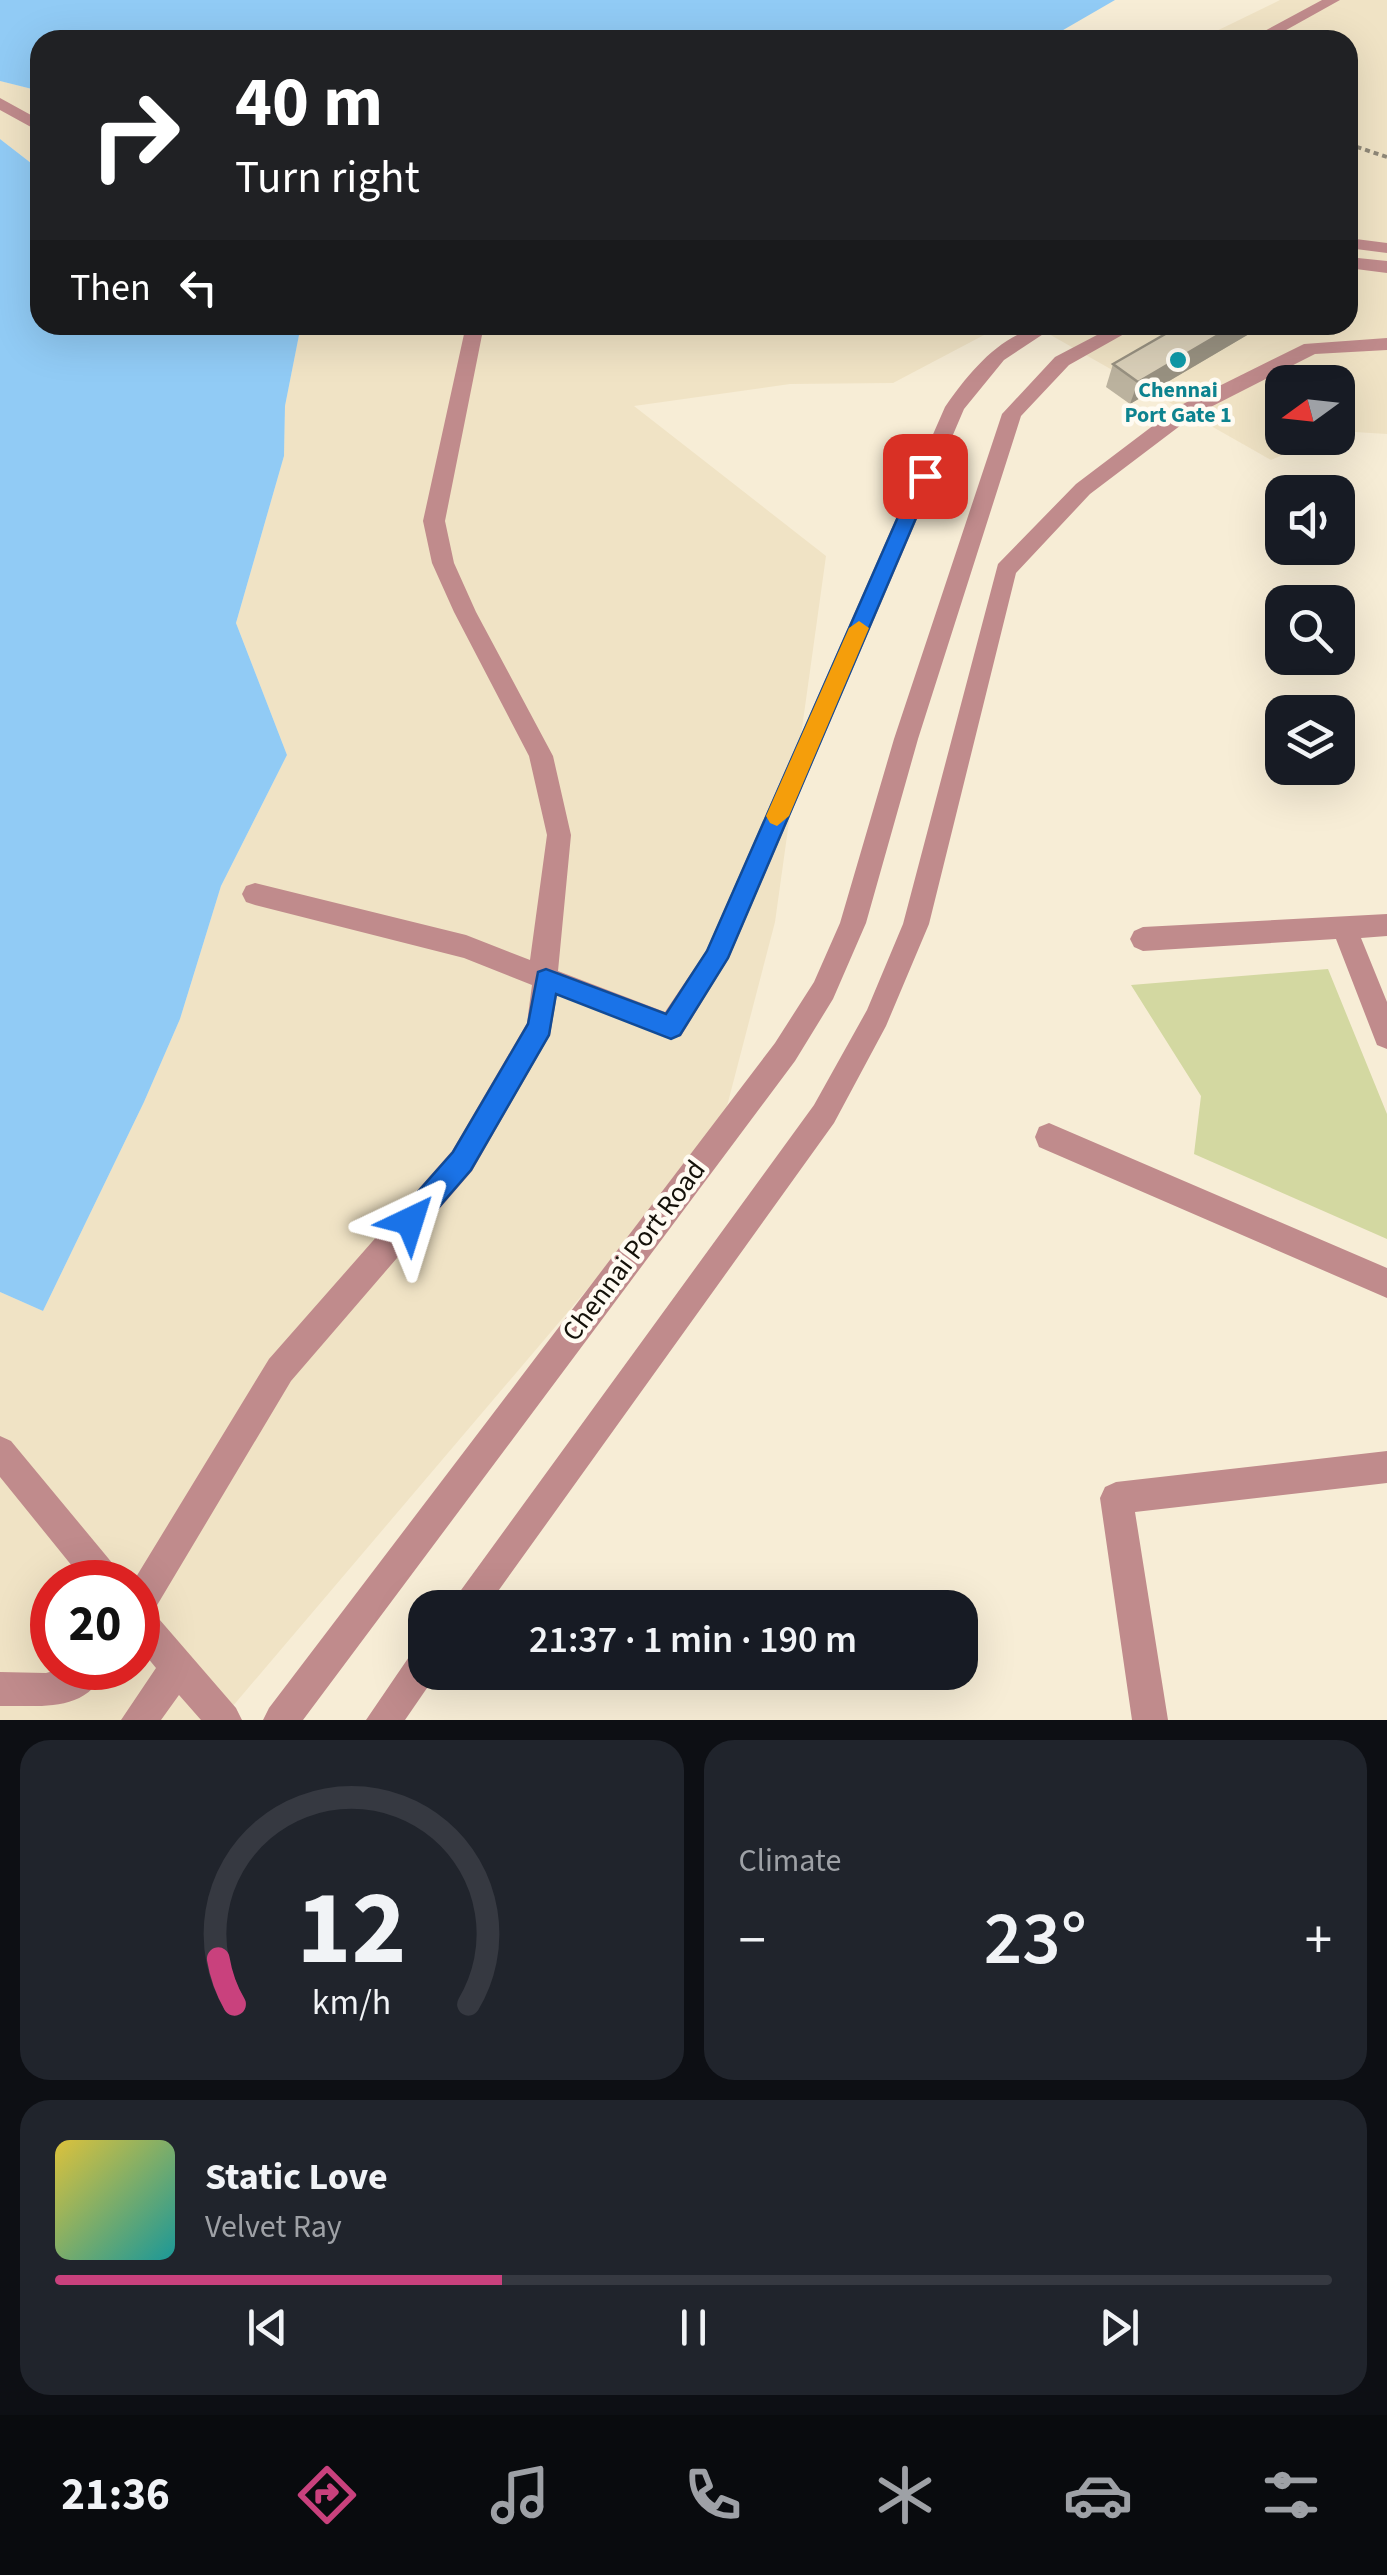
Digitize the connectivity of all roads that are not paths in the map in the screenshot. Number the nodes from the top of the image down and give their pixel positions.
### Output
1 (1333, 0) edge
2 (1275, 30) edge
3 (0, 103) edge
4 (30, 121) edge
5 (1358, 244) edge
6 (1387, 248) edge
7 (1358, 264) edge
8 (1387, 267) edge
9 (473, 335) edge
10 (1032, 335) edge
11 (1111, 335) edge
12 (1387, 344) edge
13 (255, 894) dead end
14 (1387, 925) edge
15 (1344, 928) junction
16 (1143, 938) dead end
17 (546, 980) junction
18 (1387, 1036) edge
19 (1048, 1137) dead end
20 (1387, 1283) edge
21 (0, 1452) edge
22 (1387, 1466) edge
23 (88, 1560) edge
24 (160, 1569) edge
25 (478, 1590) edge
26 (160, 1646) edge
27 (178, 1667) junction
28 (408, 1687) edge
29 (0, 1689) edge
30 (56, 1690) edge
31 (139, 1720) edge
32 (224, 1720) edge
33 (281, 1720) edge
34 (384, 1720) edge
35 (1150, 1720) edge

1 - 2 street
3 - 4 street
5 - 6 street
7 - 8 street
9 - 17 street
10 - 17 street
11 - 33 street, Chennai Port Road
12 - 25 street
13 - 17 street
14 - 15 street
15 - 16 street
15 - 18 street
17 - 24 street
19 - 20 street
21 - 23 street
22 - 35 street
26 - 27 street
27 - 31 street
27 - 32 street
28 - 34 street
29 - 30 street

